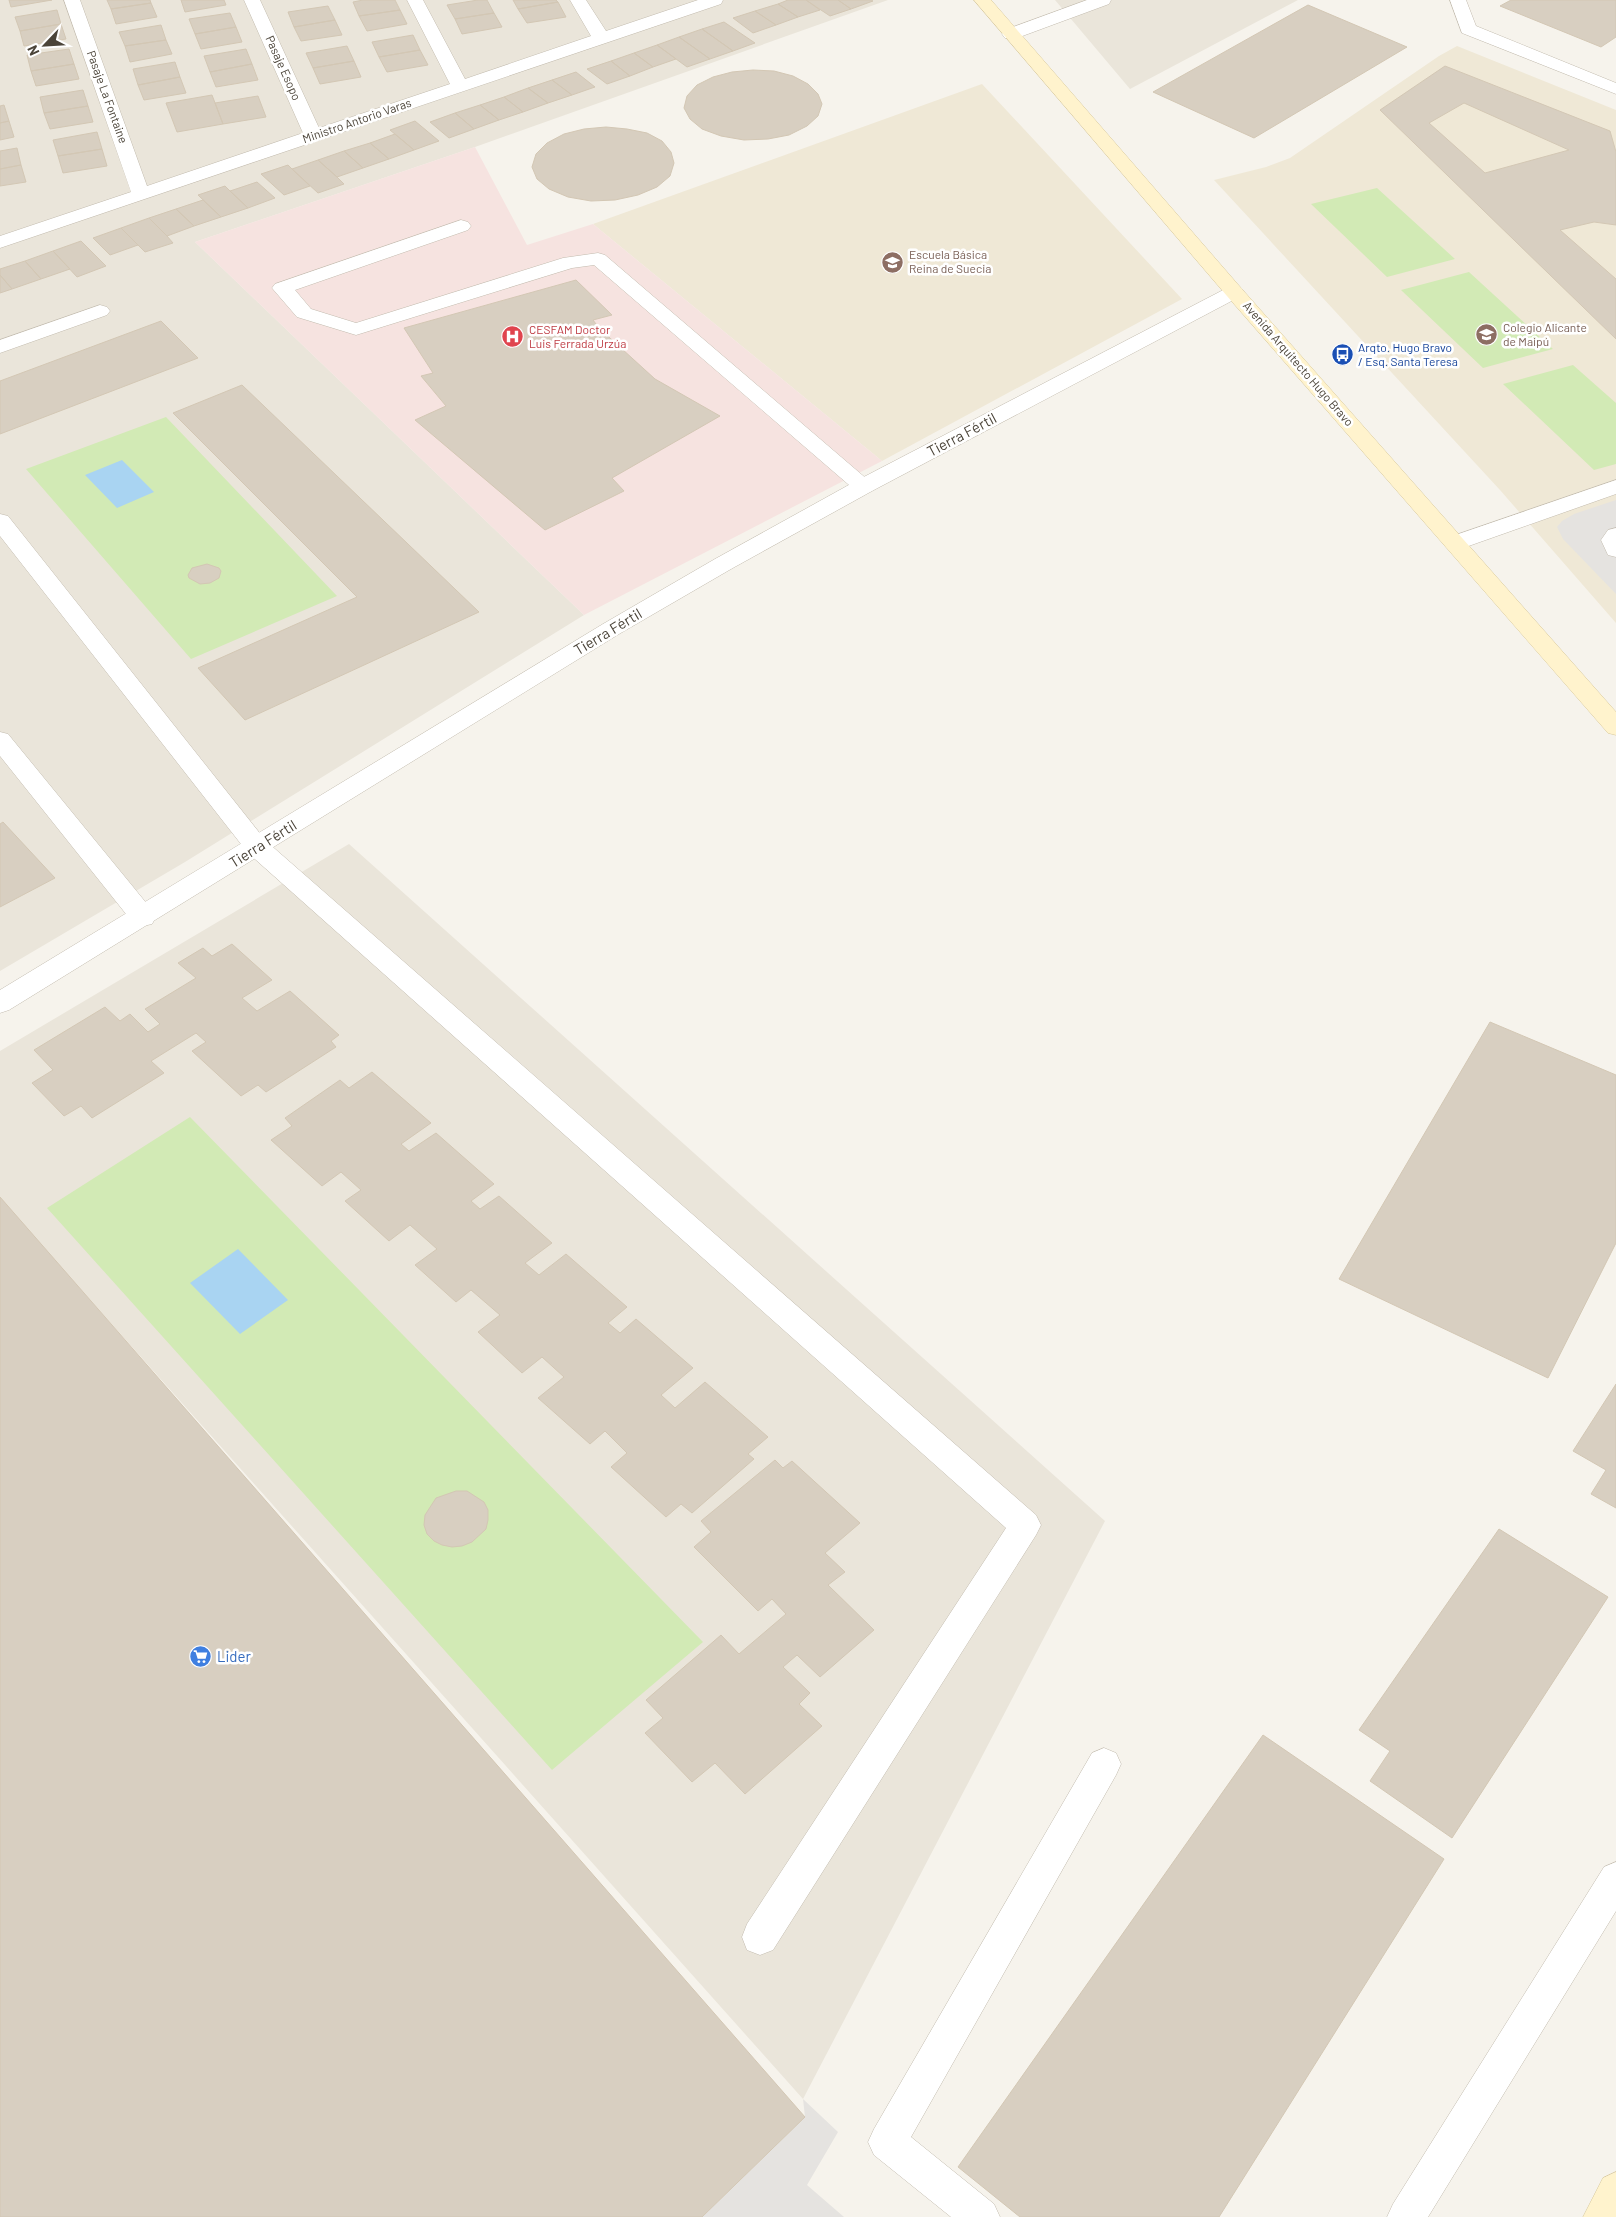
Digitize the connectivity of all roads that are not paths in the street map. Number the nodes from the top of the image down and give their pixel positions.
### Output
1 (72, 0) edge
2 (252, 0) edge
3 (415, 0) edge
4 (578, 0) edge
5 (715, 0) edge
6 (982, 0) edge
7 (1103, 0) edge
8 (1458, 0) edge
9 (1011, 34) junction
10 (601, 38) junction
11 (460, 86) junction
12 (1616, 89) edge
13 (313, 136) junction
14 (142, 194) junction
15 (461, 226) dead end
16 (0, 242) edge
17 (1234, 292) junction
18 (100, 310) dead end
19 (0, 347) edge
20 (864, 486) junction
21 (1616, 487) edge
22 (0, 521) edge
23 (1616, 535) edge
24 (1455, 543) junction
25 (1616, 550) edge
26 (1616, 727) edge
27 (0, 740) edge
28 (257, 847) junction
29 (143, 917) junction
30 (0, 1003) edge
31 (1104, 1764) dead end
32 (1616, 1879) edge
33 (760, 1937) dead end
34 (1616, 2191) edge
35 (981, 2217) edge
36 (1406, 2217) edge
37 (1602, 2217) edge

1 - 14 street, Pasaje La Fontaine
2 - 13 street, Pasaje Esopo
3 - 11 street
4 - 10 street
5 - 10 street, Ministro Antorio Varas
6 - 9 street, Avenida Arquitecto Hugo Bravo
7 - 9 street
8 - 12 street
9 - 17 street, Avenida Arquitecto Hugo Bravo
10 - 11 street, Ministro Antorio Varas
11 - 13 street, Ministro Antorio Varas
13 - 14 street, Ministro Antorio Varas
14 - 16 street, Ministro Antorio Varas
15 - 20 street
17 - 20 street, Tierra Fértil
17 - 24 street, Avenida Arquitecto Hugo Bravo
18 - 19 street
20 - 28 street, Tierra Fértil
21 - 24 street
22 - 28 street
23 - 25 street
24 - 26 street, Avenida Arquitecto Hugo Bravo
27 - 29 street
28 - 29 street, Tierra Fértil
28 - 33 street
29 - 30 street, Tierra Fértil
31 - 35 street
32 - 36 street
34 - 37 street

